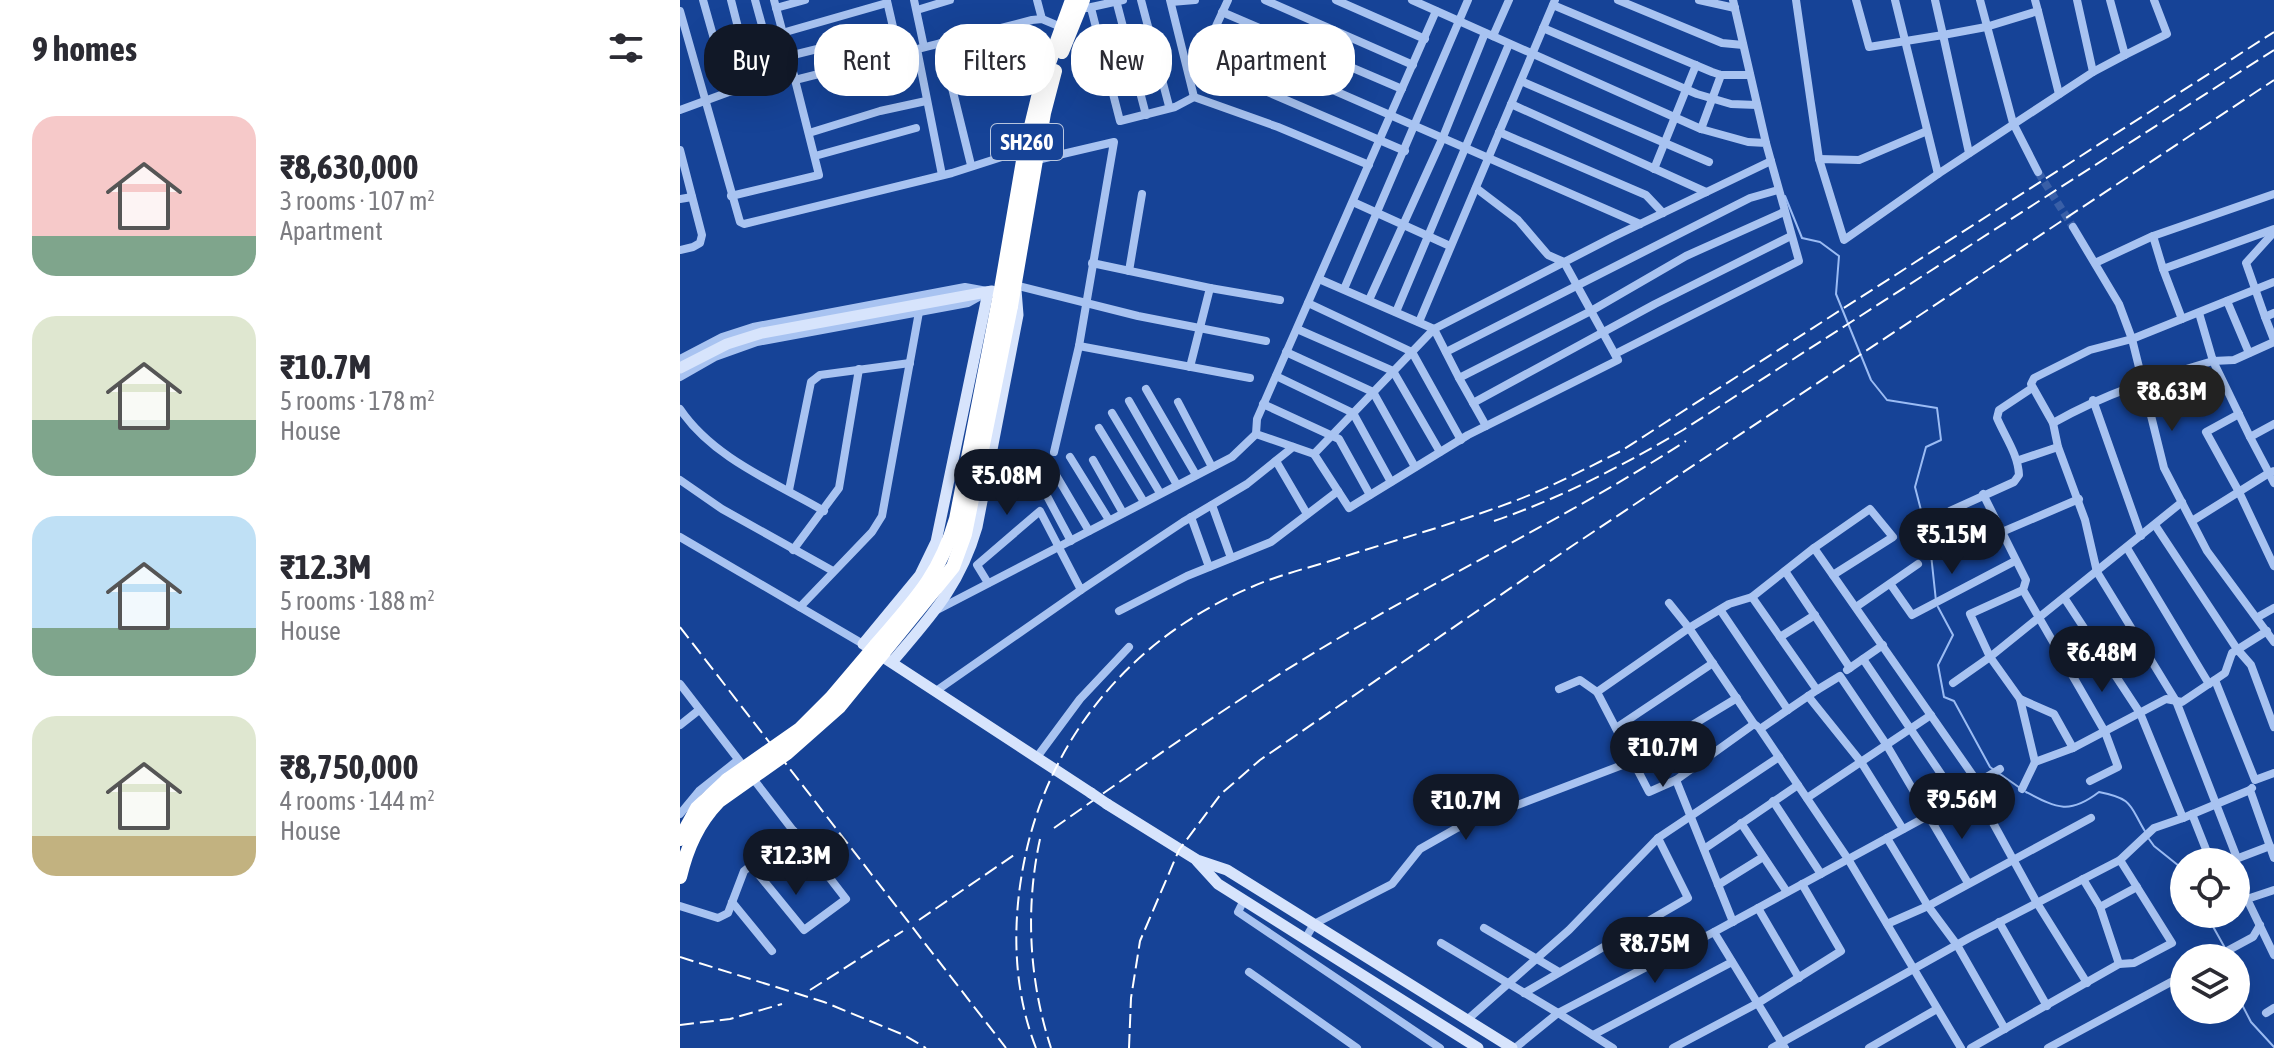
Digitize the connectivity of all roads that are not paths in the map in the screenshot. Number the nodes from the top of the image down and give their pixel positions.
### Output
1 (703, 0) edge
2 (731, 0) edge
3 (755, 0) edge
4 (805, 0) edge
5 (914, 0) edge
6 (950, 0) edge
7 (1037, 0) edge
8 (1141, 0) edge
9 (1195, 0) edge
10 (1228, 0) edge
11 (1265, 0) edge
12 (1336, 0) edge
13 (1412, 0) edge
14 (1468, 0) edge
15 (1509, 0) edge
16 (1618, 0) edge
17 (1699, 0) edge
18 (1796, 0) edge
19 (1856, 0) edge
20 (1895, 0) edge
21 (1935, 0) edge
22 (1980, 0) edge
23 (2035, 0) edge
24 (2077, 0) edge
25 (2110, 0) edge
26 (2154, 0) edge
27 (1118, 1) edge
28 (1170, 1) edge
29 (887, 2) edge
30 (1554, 3) edge
31 (775, 4) edge
32 (1734, 4) edge
33 (1432, 6) edge
34 (1073, 8) edge
35 (917, 10) junction
36 (680, 11) edge
37 (2038, 11) junction
38 (1222, 12) junction
39 (1042, 19) junction
40 (1459, 21) junction
41 (710, 24) edge
42 (737, 24) edge
43 (762, 24) edge
44 (780, 24) edge
45 (892, 24) edge
46 (1021, 24) edge
47 (1217, 24) edge
48 (1986, 27) junction
49 (798, 28) edge
50 (1543, 28) junction
51 (1489, 35) junction
52 (1943, 35) junction
53 (1425, 39) junction
54 (1905, 41) junction
55 (935, 44) edge
56 (1509, 44) junction
57 (1743, 45) junction
58 (920, 48) junction
59 (1532, 54) junction
60 (2125, 55) junction
61 (1413, 65) junction
62 (1696, 65) junction
63 (2093, 72) junction
64 (1721, 75) junction
65 (1750, 75) junction
66 (1521, 81) junction
67 (1402, 89) junction
68 (1687, 89) junction
69 (798, 93) edge
70 (2059, 94) junction
71 (716, 96) edge
72 (954, 96) edge
73 (1276, 96) edge
74 (1349, 96) edge
75 (1194, 97) junction
76 (1712, 99) junction
77 (704, 100) junction
78 (926, 101) junction
79 (1511, 104) junction
80 (1757, 105) junction
81 (1169, 106) junction
82 (680, 110) edge
83 (1391, 114) junction
84 (1146, 115) junction
85 (1676, 118) junction
86 (2013, 123) junction
87 (1416, 125) junction
88 (916, 128) dead end
89 (1701, 129) junction
90 (1927, 131) junction
91 (1499, 132) junction
92 (809, 133) junction
93 (1443, 137) junction
94 (1380, 141) junction
95 (1766, 143) junction
96 (1665, 144) junction
97 (1467, 147) junction
98 (680, 150) edge
99 (1405, 151) junction
100 (1969, 153) junction
101 (815, 156) junction
102 (1489, 157) junction
103 (1030, 158) junction
104 (1819, 159) junction
105 (1771, 161) junction
106 (1709, 162) dead end
107 (971, 165) junction
108 (1369, 165) junction
109 (1654, 169) junction
110 (2038, 172) tunnel mouth
111 (1938, 174) junction
112 (942, 175) junction
113 (1476, 188) junction
114 (1778, 190) junction
115 (1706, 192) junction
116 (1142, 194) dead end
117 (2274, 194) edge
118 (731, 196) junction
119 (692, 197) junction
120 (680, 199) edge
121 (1353, 202) junction
122 (1784, 212) junction
123 (1378, 213) junction
124 (1663, 213) junction
125 (1640, 224) junction
126 (1403, 225) junction
127 (2073, 227) tunnel mouth
128 (2274, 230) edge
129 (1428, 236) junction
130 (1791, 236) junction
131 (2153, 236) junction
132 (1450, 246) junction
133 (680, 250) edge
134 (1564, 262) junction
135 (1092, 263) junction
136 (2095, 263) junction
137 (2163, 269) junction
138 (1129, 271) junction
139 (1319, 279) junction
140 (2274, 282) edge
141 (1577, 286) junction
142 (1210, 288) junction
143 (1344, 289) junction
144 (2254, 291) junction
145 (1003, 295) junction
146 (1280, 300) dead end
147 (1369, 300) junction
148 (2227, 301) junction
149 (1308, 303) junction
150 (1084, 304) junction
151 (1591, 311) junction
152 (919, 312) junction
153 (1396, 312) junction
154 (2199, 313) junction
155 (2269, 315) edge
156 (2182, 319) junction
157 (1419, 322) junction
158 (1297, 329) junction
159 (1434, 329) junction
160 (1200, 330) junction
161 (1604, 334) junction
162 (2132, 339) junction
163 (1266, 341) dead end
164 (2274, 341) edge
165 (1079, 346) junction
166 (1286, 352) junction
167 (1412, 352) junction
168 (1446, 352) junction
169 (2249, 353) junction
170 (1615, 354) junction
171 (680, 359) edge
172 (2213, 361) junction
173 (910, 363) junction
174 (1190, 367) junction
175 (680, 368) edge
176 (859, 369) junction
177 (1393, 371) junction
178 (1276, 376) junction
179 (680, 377) edge
180 (1250, 378) dead end
181 (1459, 378) junction
182 (2142, 382) junction
183 (2032, 388) junction
184 (1146, 389) dead end
185 (1373, 392) junction
186 (2093, 400) junction
187 (1129, 401) dead end
188 (1178, 402) dead end
189 (1473, 403) junction
190 (1263, 404) junction
191 (680, 409) edge
192 (1112, 413) dead end
193 (1353, 413) junction
194 (2239, 414) junction
195 (689, 421) junction
196 (2053, 423) junction
197 (2274, 424) edge
198 (1486, 426) junction
199 (680, 428) edge
200 (1099, 428) dead end
201 (1256, 434) junction
202 (1331, 434) junction
203 (2250, 437) junction
204 (1461, 440) junction
205 (1293, 447) junction
206 (2058, 447) junction
207 (1054, 452) dead end
208 (1440, 452) junction
209 (1314, 454) junction
210 (1070, 457) dead end
211 (1093, 460) dead end
212 (2019, 460) junction
213 (1276, 461) junction
214 (1212, 467) junction
215 (1415, 467) junction
216 (1053, 470) dead end
217 (2272, 472) edge
218 (1196, 475) junction
219 (680, 480) edge
220 (1039, 481) dead end
221 (1391, 482) junction
222 (2274, 483) edge
223 (1177, 485) junction
224 (789, 490) junction
225 (1338, 491) junction
226 (2239, 492) junction
227 (1160, 493) junction
228 (1983, 494) junction
229 (1370, 495) junction
230 (2079, 499) junction
231 (1144, 502) junction
232 (2182, 502) junction
233 (1212, 505) junction
234 (824, 511) junction
235 (1950, 511) dead end
236 (1123, 513) junction
237 (1307, 514) junction
238 (1191, 517) junction
239 (1109, 520) junction
240 (2192, 521) junction
241 (2155, 525) junction
242 (1089, 531) junction
243 (2001, 534) junction
244 (2141, 536) junction
245 (680, 537) edge
246 (1071, 541) junction
247 (1059, 547) junction
248 (1814, 548) junction
249 (2127, 548) junction
250 (793, 550) junction
251 (1948, 555) dead end
252 (1231, 558) junction
253 (2015, 561) junction
254 (1918, 564) dead end
255 (2274, 566) edge
256 (1209, 567) junction
257 (833, 571) junction
258 (1785, 571) junction
259 (2097, 572) junction
260 (1833, 575) junction
261 (988, 583) junction
262 (1891, 585) junction
263 (1081, 590) junction
264 (2023, 590) junction
265 (1752, 597) junction
266 (2065, 599) junction
267 (1669, 603) dead end
268 (800, 607) junction
269 (1856, 607) junction
270 (2274, 608) edge
271 (936, 610) junction
272 (1119, 611) dead end
273 (1721, 611) junction
274 (1815, 615) junction
275 (2258, 617) junction
276 (2039, 618) junction
277 (1689, 628) junction
278 (2267, 631) junction
279 (1780, 637) junction
280 (2274, 642) edge
281 (863, 644) junction
282 (1883, 645) junction
283 (1129, 647) dead end
284 (2237, 649) junction
285 (1990, 657) junction
286 (1863, 659) junction
287 (892, 662) junction
288 (1713, 663) junction
289 (1850, 668) junction
290 (1840, 676) junction
291 (2212, 682) junction
292 (1953, 683) dead end
293 (680, 684) edge
294 (1559, 689) dead end
295 (1817, 690) junction
296 (936, 691) junction
297 (1597, 692) junction
298 (1808, 696) junction
299 (1737, 698) junction
300 (2020, 699) junction
301 (2176, 701) junction
302 (699, 710) junction
303 (1788, 710) junction
304 (2140, 713) junction
305 (1931, 715) junction
306 (680, 725) edge
307 (1757, 726) junction
308 (2274, 727) edge
309 (1616, 728) junction
310 (1910, 729) junction
311 (2105, 732) junction
312 (1886, 744) junction
313 (2073, 748) junction
314 (1037, 757) junction
315 (1779, 757) junction
316 (738, 760) junction
317 (1633, 761) junction
318 (1861, 762) junction
319 (2035, 762) junction
320 (2000, 769) dead end
321 (2274, 773) edge
322 (1976, 779) junction
323 (1676, 780) junction
324 (2255, 780) junction
325 (2090, 781) dead end
326 (1798, 785) junction
327 (2022, 789) dead end
328 (1975, 790) junction
329 (2250, 790) junction
330 (1807, 798) junction
331 (1958, 799) junction
332 (1773, 801) junction
333 (2214, 804) junction
334 (680, 814) edge
335 (1691, 816) junction
336 (1928, 816) junction
337 (2188, 816) junction
338 (2091, 818) dead end
339 (1741, 823) junction
340 (1903, 829) junction
341 (794, 831) junction
342 (1658, 838) junction
343 (1887, 838) junction
344 (680, 839) edge
345 (2270, 846) junction
346 (2204, 848) edge
347 (2228, 848) edge
348 (1704, 849) junction
349 (2250, 853) edge
350 (1763, 857) junction
351 (2274, 858) edge
352 (1848, 859) junction
353 (2013, 859) junction
354 (1197, 860) junction
355 (2120, 860) junction
356 (750, 864) junction
357 (1821, 874) junction
358 (680, 877) edge
359 (2083, 879) junction
360 (1968, 883) junction
361 (1802, 884) junction
362 (1718, 885) junction
363 (2137, 887) junction
364 (2274, 890) edge
365 (1787, 892) junction
366 (1244, 900) junction
367 (732, 902) junction
368 (2037, 903) junction
369 (680, 906) edge
370 (1928, 906) junction
371 (2100, 907) junction
372 (1758, 908) junction
373 (1733, 922) junction
374 (1999, 922) junction
375 (1314, 924) junction
376 (1887, 924) junction
377 (2260, 925) junction
378 (1484, 928) dead end
379 (1714, 932) junction
380 (1305, 939) junction
381 (1441, 943) dead end
382 (2239, 944) edge
383 (1957, 945) junction
384 (772, 951) dead end
385 (2274, 955) edge
386 (1538, 959) junction
387 (1732, 962) junction
388 (2119, 964) junction
389 (1914, 969) junction
390 (1249, 972) dead end
391 (1559, 972) junction
392 (1799, 978) junction
393 (2087, 983) junction
394 (2170, 983) edge
395 (1510, 985) junction
396 (1524, 993) junction
397 (1758, 1003) junction
398 (2047, 1006) junction
399 (1937, 1009) junction
400 (1558, 1013) junction
401 (1467, 1020) junction
402 (2005, 1029) junction
403 (1593, 1035) junction
404 (1784, 1045) edge
405 (1357, 1048) edge
406 (1440, 1048) edge
407 (1478, 1048) edge
408 (1513, 1048) edge
409 (1613, 1048) edge
410 (1673, 1048) edge
411 (1772, 1048) edge
412 (1869, 1048) edge
413 (1961, 1048) edge
414 (1971, 1048) edge
415 (2048, 1048) edge

1 - 41 street
2 - 42 street
3 - 43 street
4 - 31 street
5 - 35 street
6 - 35 street
7 - 39 street
8 - 81 street
9 - 28 street
10 - 38 street
11 - 61 street
12 - 53 street
13 - 33 street
14 - 40 street
15 - 51 street
16 - 57 street
17 - 32 street
18 - 104 street
19 - 54 street
20 - 54 street
21 - 52 street
22 - 48 street
23 - 37 street
24 - 63 street
25 - 60 street
26 - 60 street
27 - 34 street
27 - 84 street
28 - 75 street
29 - 45 street
29 - 49 street
30 - 50 street
30 - 62 street
31 - 44 street
32 - 57 street
33 - 40 street
33 - 53 street
34 - 39 street
34 - 84 street
34 - 103 highway
34 - 103 highway, SH260
35 - 58 street
36 - 77 street
37 - 48 street
37 - 70 street
38 - 47 street
38 - 67 street
39 - 46 street
40 - 51 street
40 - 87 street
48 - 52 street
48 - 86 street
50 - 59 street
50 - 68 street
51 - 56 street
51 - 93 street
52 - 54 street
52 - 100 street
53 - 61 street
54 - 90 street
55 - 58 street
56 - 59 street
56 - 97 street
57 - 65 street
58 - 78 street
59 - 66 street
59 - 85 street
60 - 63 street
61 - 67 street
62 - 64 street
62 - 68 street
63 - 70 street
64 - 65 street
64 - 76 street
65 - 80 street
66 - 79 street
66 - 96 street
67 - 83 street
68 - 76 street
68 - 85 street
69 - 92 street
70 - 86 street
71 - 77 street
72 - 107 street
73 - 94 street
74 - 83 street
75 - 81 street
75 - 108 street
76 - 80 street
76 - 89 street
77 - 82 street
77 - 118 street
78 - 92 street
78 - 112 street
79 - 91 street
79 - 109 street
80 - 95 street
81 - 84 street
83 - 87 street
83 - 94 street
85 - 89 street
85 - 96 street
86 - 100 street
86 - 110 street
87 - 93 street
87 - 99 street
88 - 101 street
89 - 95 street
90 - 104 street
90 - 111 street
91 - 102 street
91 - 124 street
92 - 101 street
93 - 97 street
93 - 126 street
94 - 99 street
94 - 108 street
95 - 105 street
96 - 106 street
96 - 109 street
97 - 102 street
97 - 129 street
98 - 119 street
99 - 123 street
100 - 111 street
101 - 118 street
102 - 113 street
102 - 125 street
103 - 107 street
103 - 135 street
103 - 145 highway, SH260
104 - 111 street
105 - 114 street
105 - 115 street
107 - 112 street
108 - 121 street
109 - 115 street
112 - 118 street
113 - 132 street
113 - 134 street
114 - 122 street
114 - 141 street
115 - 124 street
116 - 138 street
117 - 131 street
119 - 120 street
119 - 133 street
121 - 123 street
121 - 139 street
122 - 130 street
122 - 151 street
123 - 126 street
123 - 143 street
124 - 125 street
125 - 134 street
126 - 129 street
126 - 147 street
127 - 136 street
128 - 137 street
128 - 144 street
129 - 132 street
129 - 153 street
130 - 161 street
130 - 170 street
131 - 136 street
131 - 137 street
132 - 157 street
134 - 141 street
134 - 159 street
135 - 138 street
135 - 150 street
136 - 162 street
137 - 156 street
138 - 142 street
139 - 143 street
139 - 149 street
140 - 144 street
141 - 151 street
141 - 168 street
142 - 146 street
142 - 160 street
143 - 147 street
144 - 148 street
144 - 155 street
145 - 150 street
145 - 152 street
145 - 171 street
145 - 175 street
145 - 271 street
145 - 281 street
145 - 344 highway, SH260, bridge
145 - 358 highway, bridge
147 - 153 street
148 - 154 street
148 - 169 street
149 - 158 street
149 - 167 street
150 - 160 street
150 - 165 street
151 - 161 street
151 - 181 street
152 - 173 street
152 - 179 street
153 - 157 street
154 - 156 street
154 - 172 street
155 - 164 street
156 - 162 street
157 - 159 street
158 - 166 street
158 - 177 street
159 - 167 street
159 - 168 street
160 - 163 street
160 - 174 street
161 - 170 street
161 - 189 street
162 - 182 street
162 - 183 street
164 - 169 street
165 - 174 street
165 - 207 street
166 - 178 street
166 - 185 street
167 - 177 street
167 - 204 street
168 - 181 street
169 - 172 street
170 - 198 street
172 - 182 street
172 - 194 street
173 - 176 street
173 - 257 street
174 - 180 street
176 - 224 street
176 - 234 street
177 - 185 street
177 - 208 street
178 - 190 street
178 - 193 street
181 - 189 street
182 - 186 street
182 - 232 street
183 - 196 street
183 - 212 street
184 - 218 street
185 - 193 street
185 - 215 street
186 - 196 street
186 - 244 street
187 - 223 street
188 - 214 street
189 - 198 street
190 - 201 street
190 - 202 street
191 - 195 street
192 - 227 street
193 - 202 street
193 - 221 street
194 - 203 street
194 - 226 street
195 - 199 street
195 - 224 street
196 - 206 street
197 - 203 street
198 - 204 street
200 - 231 street
201 - 205 street
201 - 214 street
202 - 209 street
202 - 229 street
203 - 217 street
204 - 208 street
205 - 209 street
205 - 213 street
206 - 212 street
206 - 230 street
208 - 215 street
209 - 225 street
210 - 239 street
211 - 236 street
212 - 228 street
213 - 233 street
213 - 237 street
214 - 218 street
215 - 221 street
216 - 242 street
217 - 222 street
217 - 226 street
218 - 223 street
219 - 250 street
220 - 246 street
221 - 229 street
223 - 227 street
224 - 234 street
225 - 229 street
225 - 237 street
226 - 240 street
226 - 255 street
227 - 231 street
228 - 235 street
228 - 243 street
230 - 243 street
230 - 259 street
231 - 236 street
232 - 240 street
232 - 241 street
233 - 238 street
233 - 252 street
234 - 250 street
236 - 239 street
237 - 252 street
238 - 256 street
238 - 263 street
239 - 242 street
240 - 275 street
241 - 244 street
241 - 284 street
242 - 246 street
243 - 251 street
243 - 253 street
244 - 249 street
245 - 268 street
246 - 247 street
247 - 261 street
247 - 261 street
247 - 263 street
248 - 258 street
248 - 260 street
248 - 260 street
249 - 259 street
249 - 291 street
250 - 257 street
252 - 256 street
253 - 262 street
253 - 264 street
254 - 262 street
256 - 272 street
257 - 268 street
258 - 265 street
258 - 274 street
259 - 266 street
259 - 301 street
260 - 269 street
261 - 271 street
262 - 269 street
263 - 296 street
264 - 276 street
264 - 285 street
265 - 273 street
265 - 279 street
266 - 276 street
266 - 304 street
267 - 277 street
268 - 281 street
269 - 282 street
270 - 275 street
271 - 287 street
273 - 277 street
273 - 303 street
274 - 279 street
274 - 289 street
275 - 278 street
276 - 285 street
276 - 311 street
277 - 288 street
277 - 297 street
278 - 280 street
278 - 284 street
279 - 295 street
281 - 287 street
282 - 286 street
282 - 305 street
283 - 314 street
284 - 291 street
284 - 308 street
285 - 292 street
285 - 300 street
286 - 289 street
286 - 310 street
287 - 296 street
288 - 299 street
288 - 309 street
289 - 290 street
290 - 295 street
290 - 312 street
291 - 301 street
291 - 324 street
293 - 302 street
294 - 297 street
295 - 298 street
296 - 314 street
297 - 309 street
298 - 303 street
298 - 318 street
299 - 307 street
299 - 317 street
300 - 313 street
300 - 319 street
301 - 304 street
301 - 333 street
302 - 306 street
302 - 316 street
303 - 307 street
304 - 311 street
304 - 337 street
305 - 310 street
305 - 322 street
307 - 315 street
307 - 323 street
309 - 317 street
310 - 312 street
310 - 331 street
311 - 313 street
311 - 325 street
312 - 318 street
312 - 336 street
313 - 319 street
314 - 354 street, bridge
315 - 326 street
315 - 335 street
316 - 334 street
316 - 341 street
317 - 323 street
317 - 375 street
318 - 330 street
318 - 340 street
319 - 327 street
320 - 322 street
321 - 324 street
322 - 328 street
323 - 335 street
324 - 329 street
326 - 330 street
326 - 332 street
328 - 331 street
328 - 353 street
329 - 333 street
329 - 345 street
330 - 352 street
331 - 336 street
332 - 339 street
332 - 357 street
333 - 337 street
333 - 347 street
335 - 342 street
335 - 348 street
336 - 340 street
336 - 360 street
337 - 346 street
337 - 355 street
338 - 353 street
339 - 348 street
339 - 350 street
340 - 343 street
341 - 356 street
341 - 356 street
342 - 386 street
342 - 391 street
343 - 352 street
343 - 370 street
345 - 349 street
345 - 351 street
348 - 362 street
350 - 362 street
350 - 365 street
352 - 357 street
352 - 376 street
353 - 360 street
353 - 368 street
354 - 366 street
354 - 375 street
355 - 359 street
355 - 363 street
356 - 367 street
357 - 361 street
359 - 368 street
359 - 371 street
360 - 370 street
361 - 365 street
361 - 392 street
362 - 373 street
363 - 371 street
363 - 388 street
364 - 377 street
365 - 372 street
366 - 380 street
366 - 406 street
367 - 369 street
367 - 384 street
368 - 374 street
368 - 393 street
370 - 376 street
370 - 383 street
371 - 388 street
372 - 373 street
372 - 392 street
373 - 379 street
374 - 383 street
374 - 398 street
375 - 380 street
375 - 401 street
376 - 389 street
377 - 382 street
377 - 385 street
378 - 386 street
379 - 387 street
379 - 400 street
380 - 407 street
381 - 395 street
383 - 389 street
383 - 402 street
386 - 391 street
386 - 395 street
387 - 397 street
387 - 403 street
388 - 393 street
389 - 399 street
389 - 404 street
390 - 405 street
391 - 396 street
392 - 397 street
393 - 398 street
394 - 415 street
395 - 396 street
395 - 401 street
396 - 400 street
397 - 404 street
397 - 410 street
398 - 402 street
399 - 412 street
399 - 413 street
400 - 403 street
400 - 408 street
401 - 408 street
402 - 414 street
403 - 409 street
404 - 411 street

